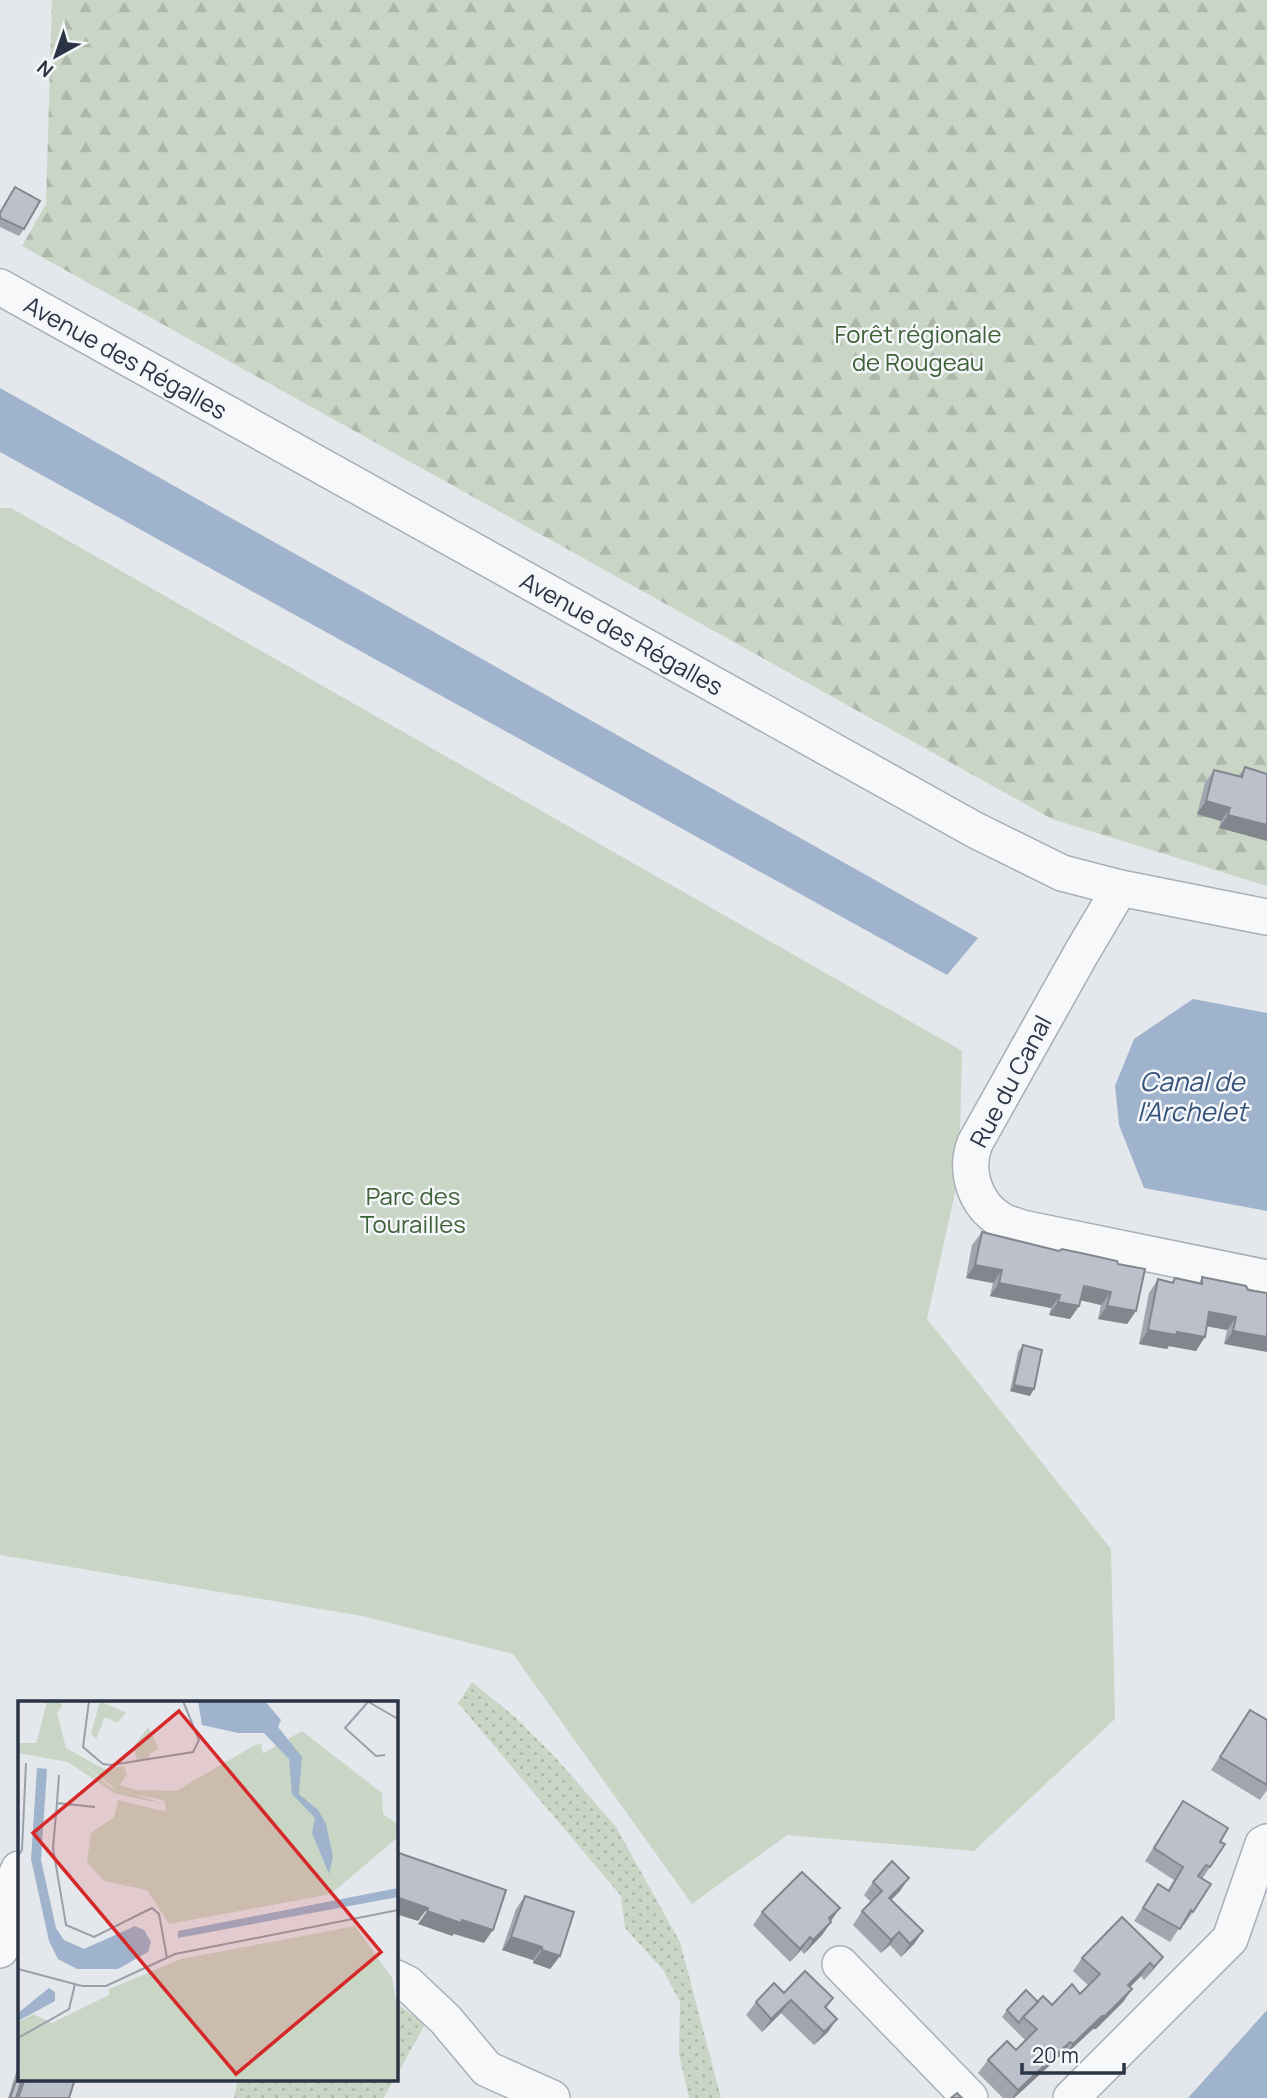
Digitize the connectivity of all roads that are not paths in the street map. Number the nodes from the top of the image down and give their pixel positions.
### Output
1 (0, 287) edge
2 (1120, 888) junction
3 (1267, 917) edge
4 (1267, 1278) edge
5 (1267, 1842) edge
6 (18, 1871) edge
7 (0, 1950) edge
8 (840, 1964) dead end
9 (397, 1978) edge
10 (552, 2098) edge
11 (970, 2098) edge
12 (1072, 2098) edge

1 - 2 street, Avenue des Régalles
2 - 3 street, Avenue des Régalles
2 - 4 street, Rue du Canal
5 - 12 street
6 - 7 street
8 - 11 street
9 - 10 street

